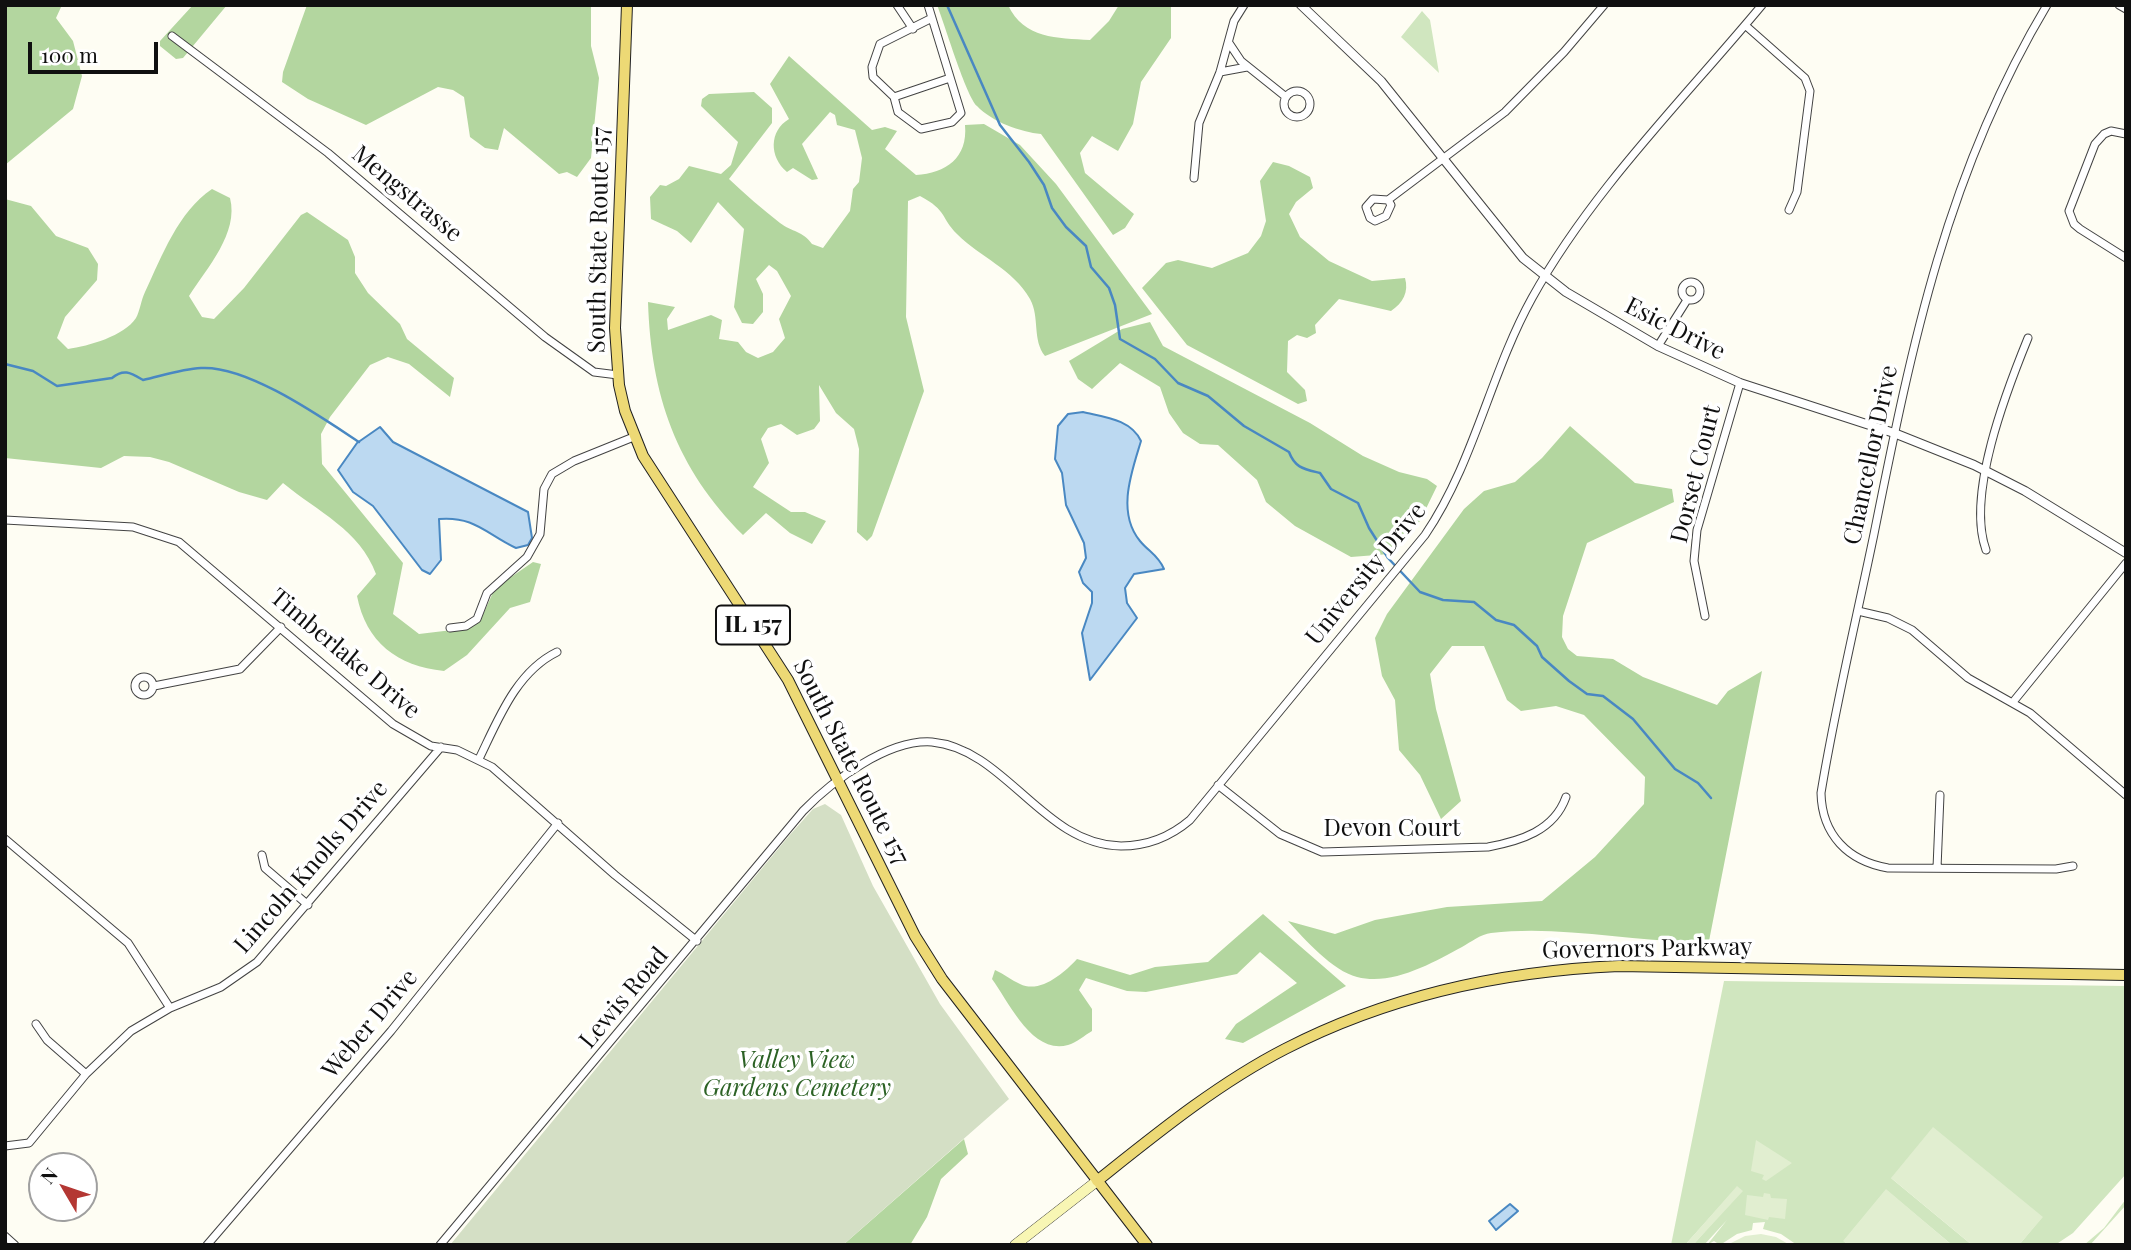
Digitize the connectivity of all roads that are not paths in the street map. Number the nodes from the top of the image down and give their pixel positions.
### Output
1 (627, 5) edge
2 (897, 5) edge
3 (928, 5) edge
4 (1244, 5) edge
5 (1301, 5) edge
6 (1604, 5) edge
7 (1762, 5) edge
8 (2048, 5) edge
9 (2119, 5) edge
10 (2126, 9) edge
11 (932, 18) junction
12 (1745, 25) junction
13 (913, 29) junction
14 (172, 36) dead end
15 (1230, 43) junction
16 (1247, 67) junction
17 (1220, 72) junction
18 (950, 78) junction
19 (894, 97) junction
20 (1286, 97) dead end
21 (2126, 134) edge
22 (1445, 159) junction
23 (1195, 178) dead end
24 (1388, 200) dead end
25 (1789, 210) dead end
26 (2126, 258) edge
27 (1545, 276) junction
28 (1687, 300) dead end
29 (2028, 338) dead end
30 (1658, 346) junction
31 (618, 375) junction
32 (1740, 383) junction
33 (1894, 433) junction
34 (636, 436) junction
35 (1986, 471) junction
36 (5, 520) edge
37 (1986, 550) dead end
38 (2126, 553) edge
39 (2126, 563) edge
40 (1858, 611) junction
41 (1705, 616) dead end
42 (281, 627) junction
43 (450, 628) dead end
44 (557, 652) dead end
45 (154, 686) dead end
46 (2013, 702) junction
47 (441, 747) junction
48 (479, 759) junction
49 (840, 782) junction
50 (1219, 785) junction
51 (2126, 794) edge
52 (1940, 795) dead end
53 (1566, 797) dead end
54 (558, 823) junction
55 (5, 839) edge
56 (262, 855) dead end
57 (2073, 866) dead end
58 (1937, 868) junction
59 (308, 905) junction
60 (698, 941) junction
61 (2126, 975) edge
62 (170, 1008) junction
63 (36, 1024) dead end
64 (86, 1074) junction
65 (5, 1146) edge
66 (1097, 1181) junction
67 (5, 1236) edge
68 (15, 1245) edge
69 (207, 1245) edge
70 (440, 1245) edge
71 (1015, 1245) edge
72 (1147, 1245) edge

1 - 31 main road, South State Route 157 / IL 157
2 - 13 street
3 - 11 street
4 - 15 street
5 - 22 street, Esic Drive
6 - 22 street
7 - 12 street, University Drive
8 - 33 street, Chancellor Drive
9 - 10 street
11 - 13 street
11 - 18 street
12 - 25 street
12 - 27 street, University Drive
13 - 19 street
14 - 31 street, Mengstrasse
15 - 16 street
15 - 17 street
16 - 17 street
16 - 20 street
17 - 23 street
18 - 19 street
18 - 19 street
21 - 26 street
22 - 24 street
22 - 27 street, Esic Drive
27 - 30 street, Esic Drive
27 - 50 street, University Drive
28 - 30 street
29 - 35 street
30 - 32 street, Esic Drive
31 - 34 main road, South State Route 157 / IL 157
32 - 33 street, Esic Drive
32 - 41 street, Dorset Court
33 - 35 street, Esic Drive
33 - 40 street, Chancellor Drive
34 - 43 street
34 - 49 main road, South State Route 157 / IL 157
35 - 37 street
35 - 38 street, Esic Drive
36 - 42 street, Timberlake Drive
39 - 46 street
40 - 46 street
40 - 58 street, Chancellor Drive
42 - 45 street
42 - 47 street, Timberlake Drive
44 - 48 street
46 - 51 street
47 - 48 street, Timberlake Drive
47 - 59 street, Lincoln Knolls Drive
48 - 54 street, Timberlake Drive
49 - 50 street, University Drive
49 - 60 street, Lewis Road
49 - 66 main road, South State Route 157 / IL 157
50 - 53 street, Devon Court
52 - 58 street
54 - 60 street, Timberlake Drive
54 - 69 street, Weber Drive
55 - 62 street
56 - 59 street
57 - 58 street, Chancellor Drive
59 - 62 street, Lincoln Knolls Drive
60 - 70 street, Lewis Road
61 - 66 main road, Governors Parkway
62 - 64 street, Lincoln Knolls Drive
63 - 64 street
64 - 65 street, Lincoln Knolls Drive
66 - 71 main road
66 - 72 main road, South State Route 157 / IL 157
67 - 68 street

